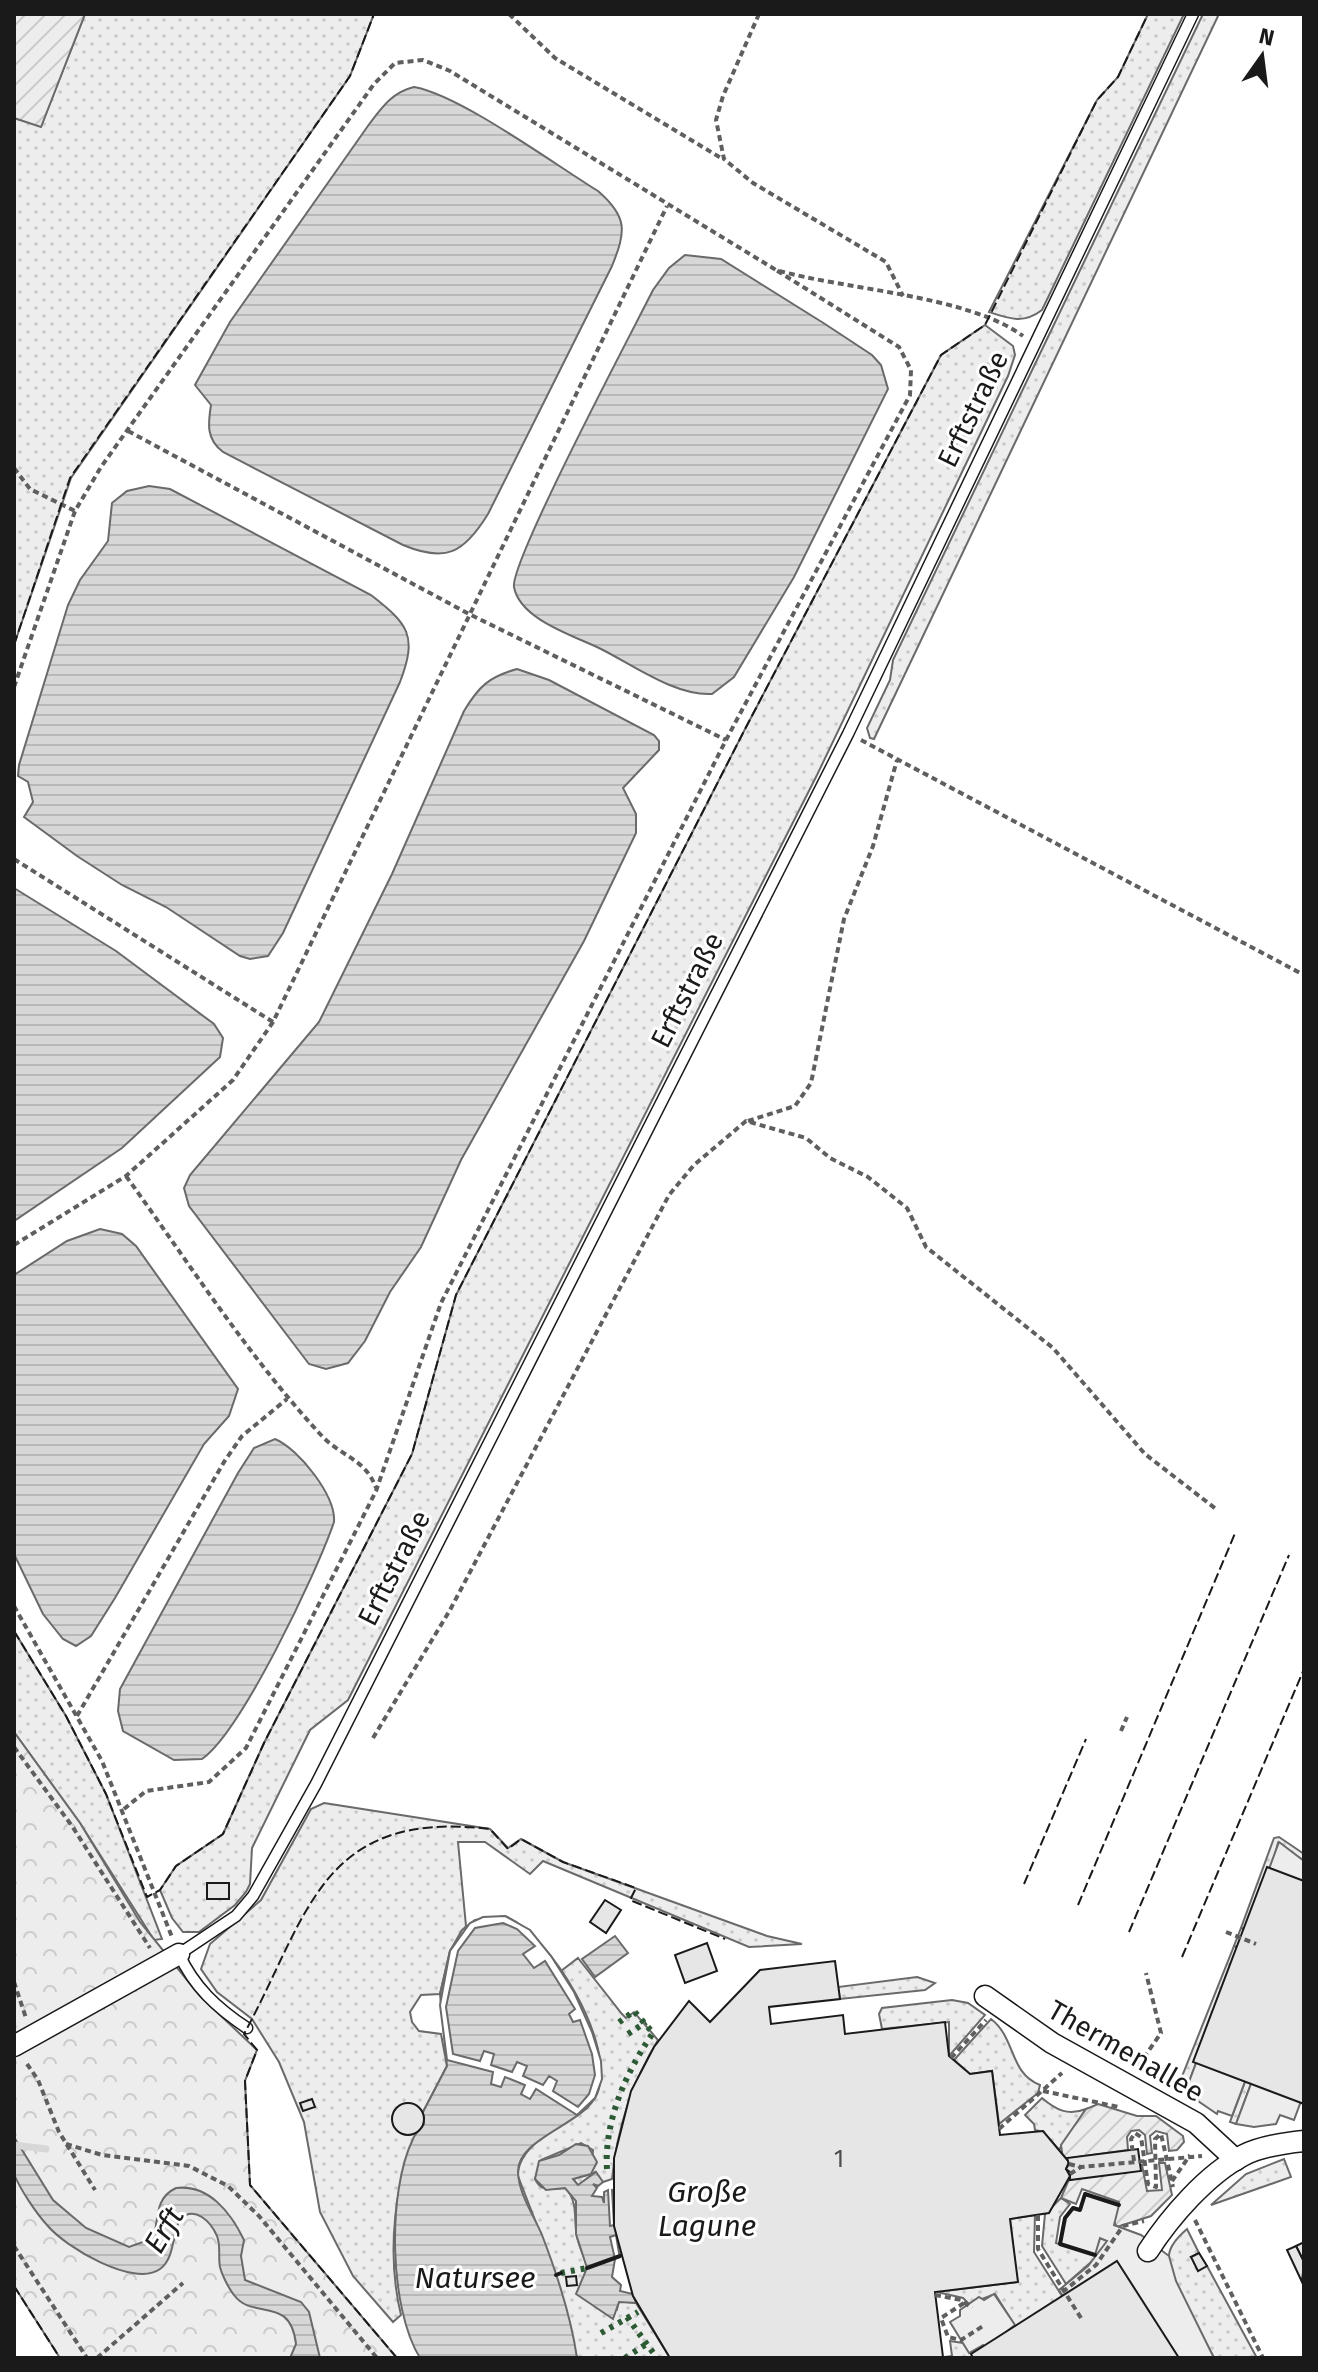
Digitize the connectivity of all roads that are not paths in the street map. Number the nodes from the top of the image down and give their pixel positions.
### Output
1 (1193, 14) edge
2 (170, 1958) junction
3 (992, 2001) road end
4 (247, 2028) dead end
5 (14, 2046) edge
6 (1304, 2141) edge
7 (1236, 2160) junction
8 (1148, 2251) dead end

1 - 2 lane, Erftstraße
2 - 4 lane
2 - 5 street, Erftstraße
3 - 7 street, Thermenallee
6 - 7 street
7 - 8 street

